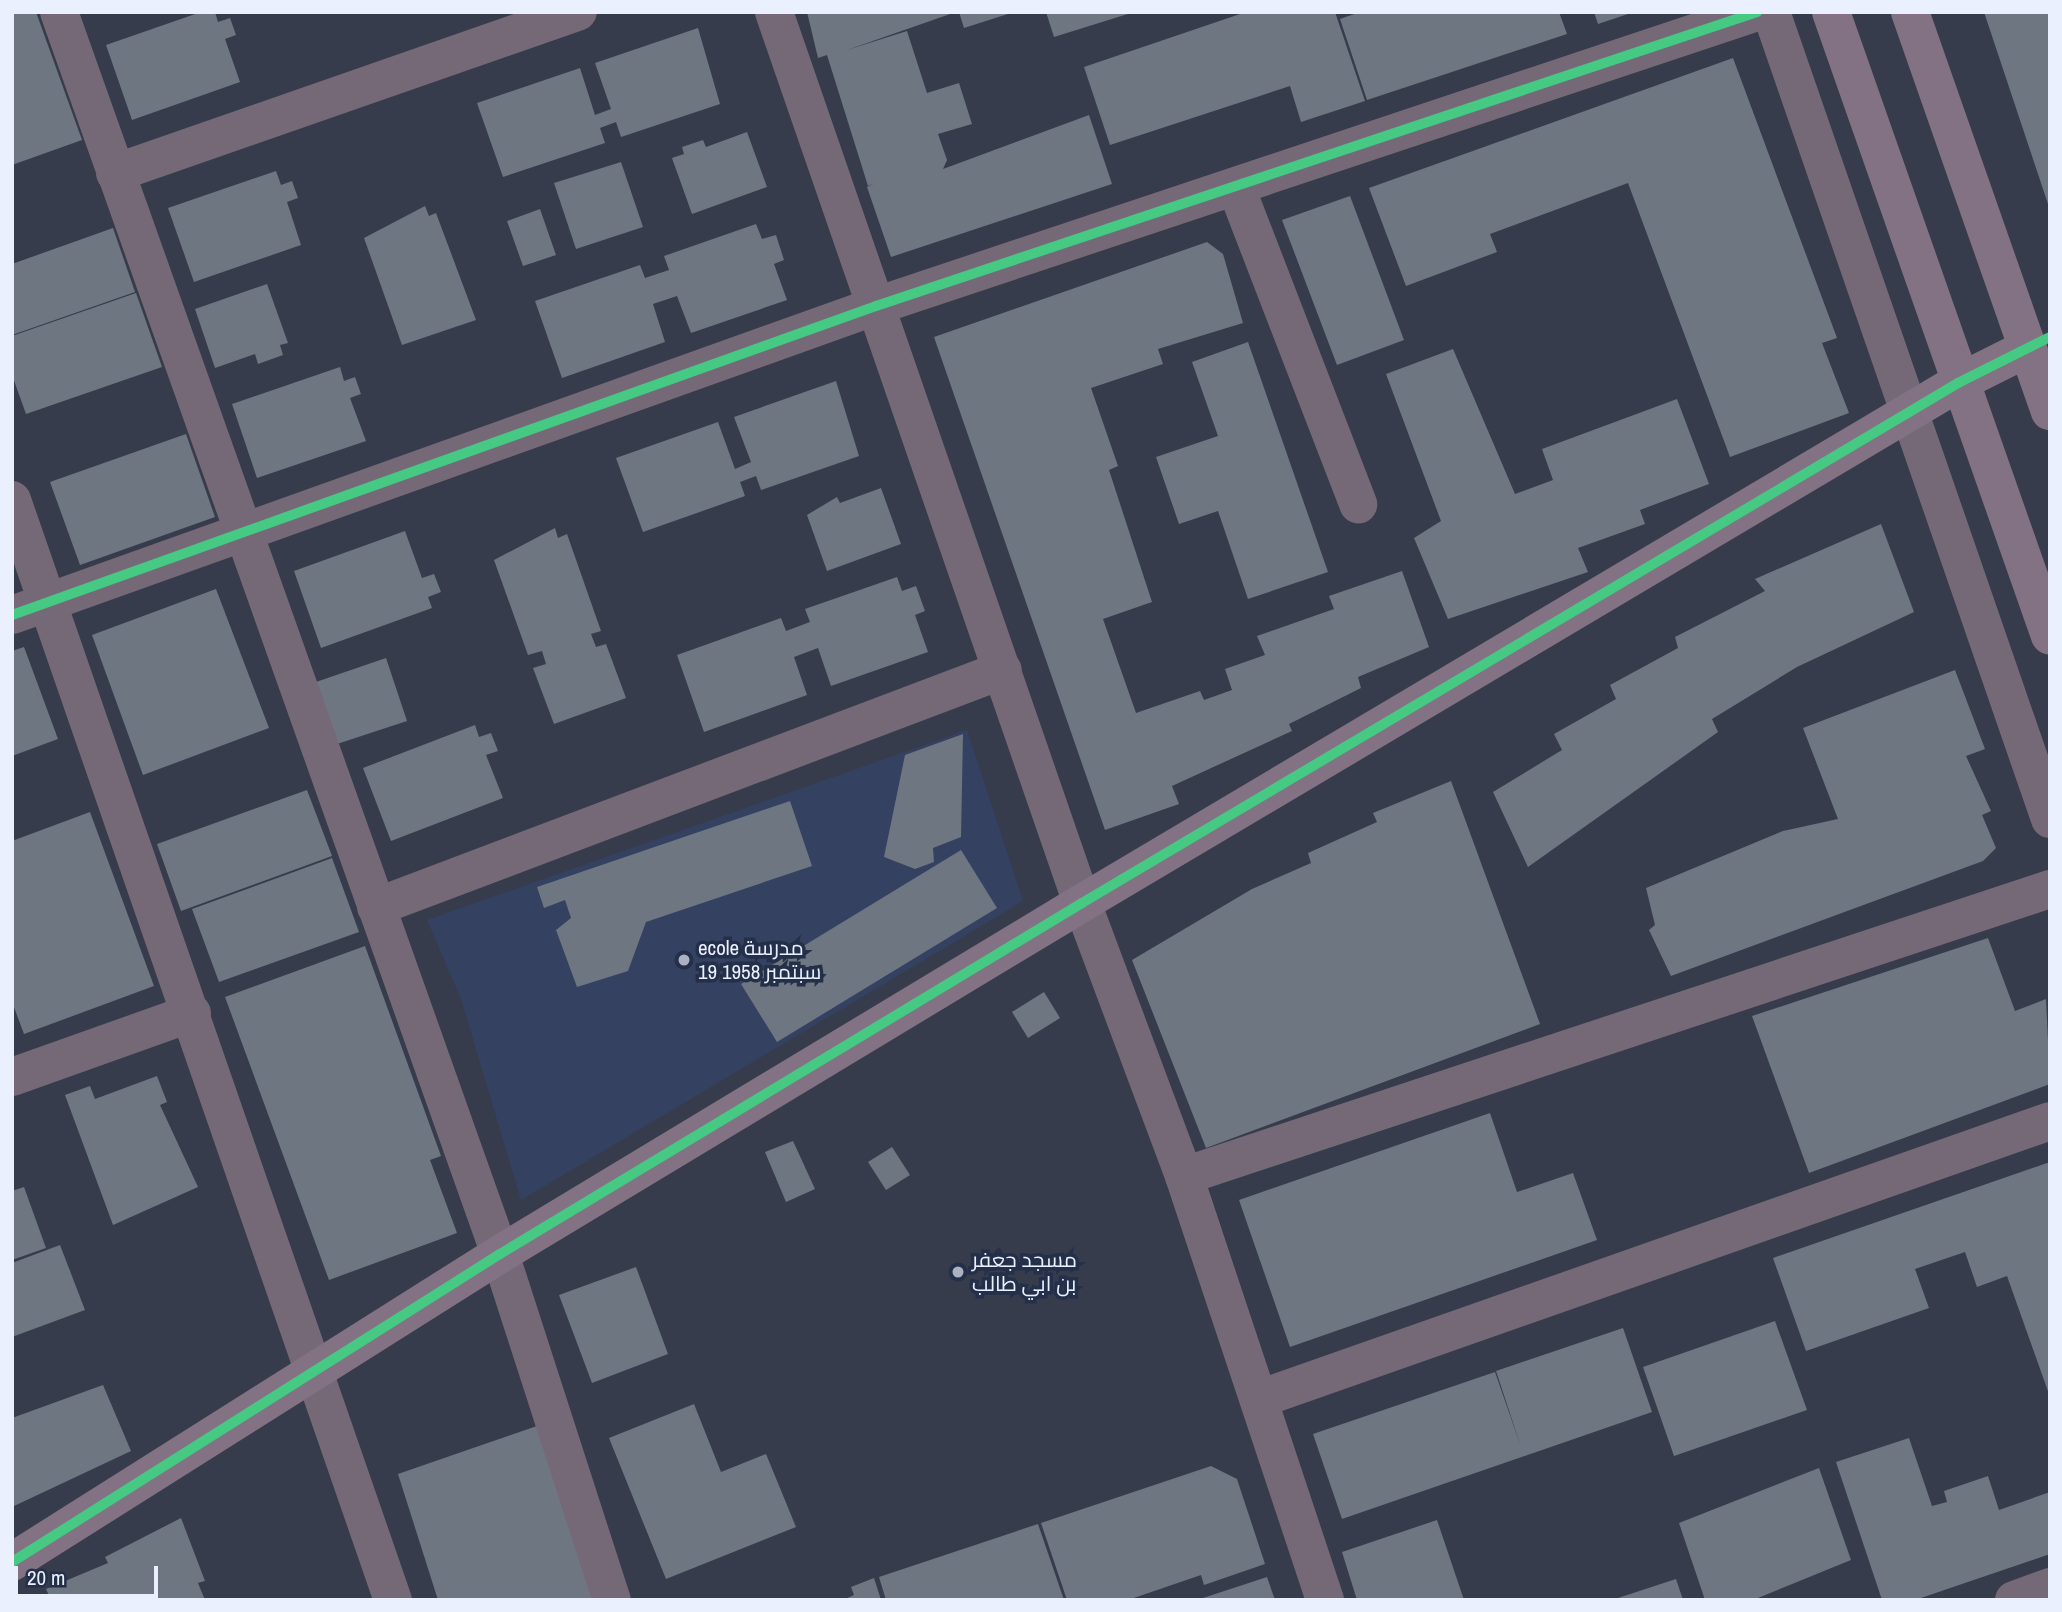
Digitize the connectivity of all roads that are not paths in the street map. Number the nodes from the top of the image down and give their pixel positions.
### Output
1 (59, 12) edge
2 (578, 12) edge
3 (775, 12) edge
4 (1757, 12) edge
5 (1771, 12) edge
6 (1830, 12) edge
7 (1910, 12) edge
8 (115, 173) junction
9 (1237, 190) junction
10 (876, 306) junction
11 (2039, 343) edge
12 (1958, 383) junction
13 (2050, 411) edge
14 (1909, 412) junction
15 (12, 500) edge
16 (1358, 504) dead end
17 (242, 536) junction
18 (48, 603) junction
19 (12, 615) edge
20 (2050, 636) edge
21 (1003, 670) junction
22 (2050, 819) edge
23 (2050, 889) edge
24 (1082, 903) junction
25 (376, 906) junction
26 (192, 1013) junction
27 (12, 1077) edge
28 (2050, 1121) edge
29 (1184, 1176) junction
30 (500, 1254) junction
31 (318, 1368) junction
32 (1259, 1399) junction
33 (12, 1562) edge
34 (2050, 1587) edge
35 (393, 1600) edge
36 (612, 1600) edge
37 (1325, 1600) edge
38 (2014, 1600) edge

1 - 8 street
2 - 8 street
3 - 10 street
4 - 9 street
5 - 14 street
6 - 12 street
7 - 11 street
8 - 17 street
9 - 10 street
9 - 16 street
10 - 17 street
10 - 21 street
11 - 12 street
11 - 13 street
12 - 14 street
12 - 20 street
14 - 22 street
14 - 24 street
15 - 18 street
17 - 18 street
17 - 25 street
18 - 19 street
18 - 26 street
21 - 24 street
21 - 25 street
23 - 29 street
24 - 29 street
24 - 30 street
25 - 30 street
26 - 27 street
26 - 31 street
28 - 32 street
29 - 32 street
30 - 31 street
30 - 36 street
31 - 33 street
31 - 35 street
32 - 37 street
34 - 38 street

